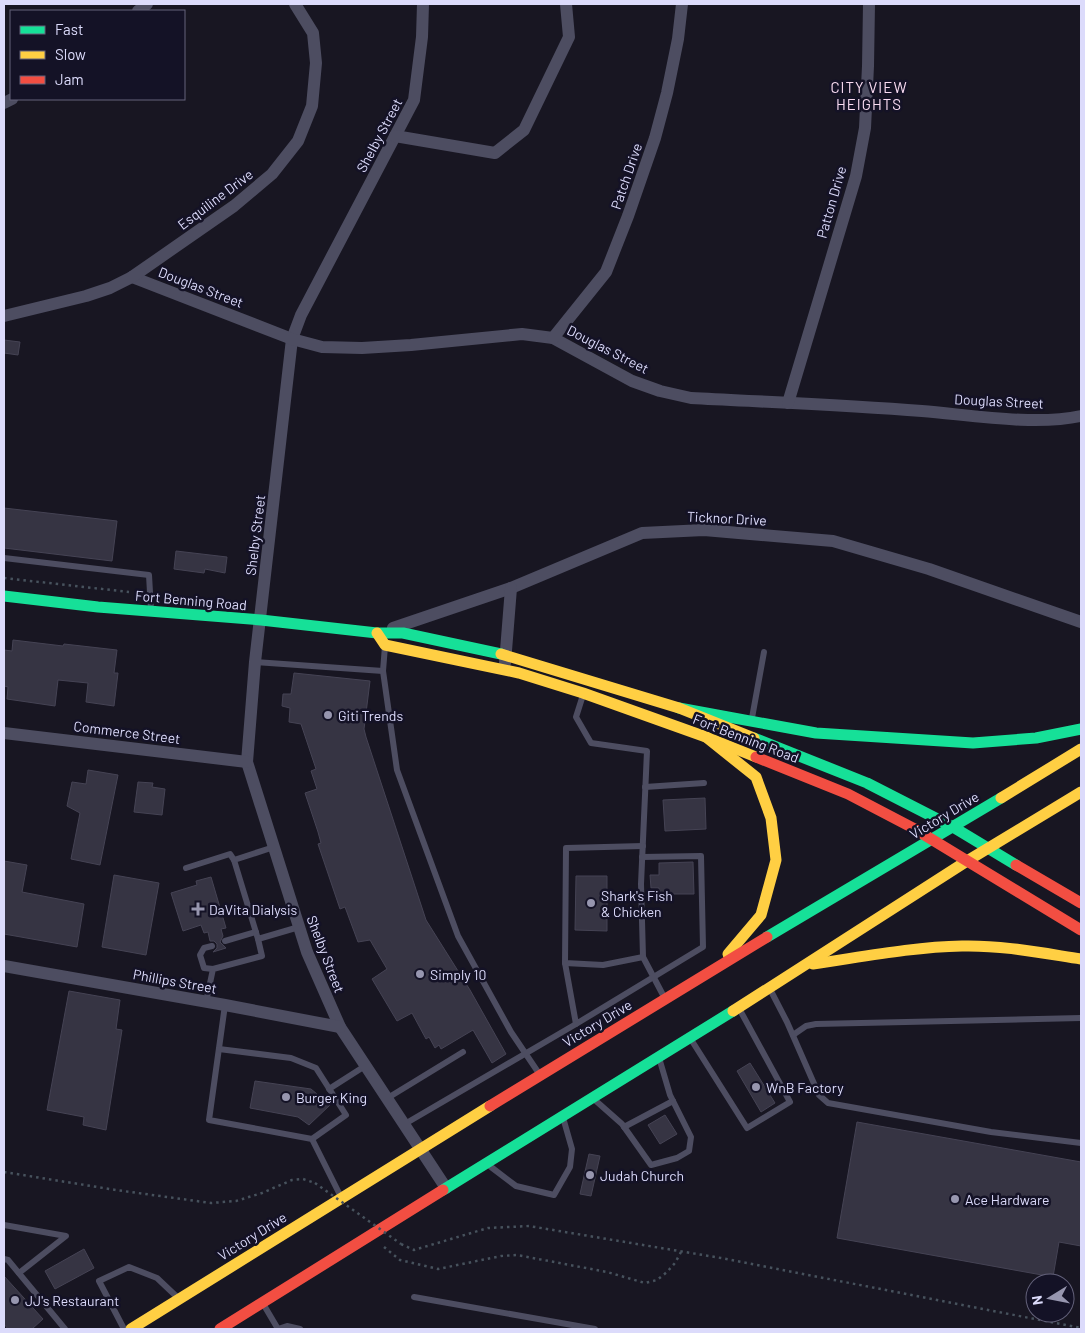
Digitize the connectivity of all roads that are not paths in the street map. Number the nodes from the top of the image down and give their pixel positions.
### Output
1 (295, 4) edge
2 (422, 4) edge
3 (566, 4) edge
4 (682, 4) edge
5 (869, 4) edge
6 (395, 136) junction
7 (132, 277) junction
8 (4, 316) edge
9 (292, 338) junction
10 (553, 338) junction
11 (788, 403) junction
12 (1081, 416) edge
13 (4, 558) edge
14 (510, 588) junction
15 (4, 596) edge
16 (151, 612) junction
17 (260, 620) junction
18 (1081, 622) edge
19 (377, 633) junction
20 (385, 645) junction
21 (764, 652) dead end
22 (506, 655) junction
23 (255, 662) junction
24 (504, 670) junction
25 (383, 671) junction
26 (583, 694) junction
27 (680, 708) junction
28 (751, 721) junction
29 (1081, 729) edge
30 (4, 733) edge
31 (706, 737) junction
32 (1081, 749) edge
33 (247, 762) junction
34 (704, 783) dead end
35 (645, 787) junction
36 (1081, 792) edge
37 (953, 827) junction
38 (933, 840) junction
39 (643, 846) junction
40 (274, 847) junction
41 (990, 847) junction
42 (642, 857) junction
43 (234, 860) junction
44 (967, 861) junction
45 (186, 868) dead end
46 (1081, 903) edge
47 (299, 927) junction
48 (1081, 930) edge
49 (257, 935) junction
50 (225, 941) dead end
51 (212, 946) dead end
52 (643, 957) junction
53 (1081, 959) edge
54 (565, 963) junction
55 (804, 965) junction
56 (4, 966) edge
57 (716, 968) junction
58 (213, 969) junction
59 (653, 976) junction
60 (769, 988) junction
61 (665, 999) junction
62 (206, 1002) junction
63 (225, 1005) junction
64 (739, 1008) junction
65 (1081, 1018) edge
66 (576, 1024) junction
67 (340, 1027) junction
68 (793, 1035) junction
69 (690, 1038) junction
70 (219, 1048) junction
71 (463, 1052) dead end
72 (525, 1054) junction
73 (659, 1057) junction
74 (365, 1066) junction
75 (540, 1076) junction
76 (329, 1089) junction
77 (592, 1098) junction
78 (386, 1099) junction
79 (673, 1101) junction
80 (562, 1116) junction
81 (404, 1125) junction
82 (624, 1127) junction
83 (312, 1139) junction
84 (1081, 1143) edge
85 (419, 1150) junction
86 (486, 1163) junction
87 (446, 1188) junction
88 (342, 1198) junction
89 (4, 1225) edge
90 (4, 1259) edge
91 (20, 1274) junction
92 (414, 1297) dead end
93 (180, 1299) junction
94 (262, 1303) junction
95 (63, 1327) edge
96 (53, 1329) edge
97 (124, 1329) edge
98 (131, 1329) edge
99 (220, 1329) edge
100 (278, 1329) edge
101 (300, 1329) edge
102 (595, 1329) edge

1 - 7 street, Esquiline Drive
2 - 6 street, Shelby Street
3 - 6 street
4 - 10 street, Patch Drive
5 - 11 street, Patton Drive
6 - 9 street, Shelby Street
7 - 8 street, Esquiline Drive
7 - 9 street, Douglas Street
9 - 10 street, Douglas Street
9 - 17 street, Shelby Street
10 - 11 street, Douglas Street
11 - 12 street, Douglas Street
13 - 16 lane
14 - 18 street, Ticknor Drive
14 - 19 street, Ticknor Drive
14 - 22 street
15 - 16 main road, Fort Benning Road
16 - 17 main road, Fort Benning Road
17 - 19 main road, Fort Benning Road
17 - 23 street, Shelby Street
19 - 20 main road
19 - 22 main road, Fort Benning Road
20 - 24 main road, Fort Benning Road
20 - 25 lane
21 - 28 lane
22 - 24 street
22 - 27 main road, Fort Benning Road
23 - 25 lane
23 - 33 street, Shelby Street
24 - 26 main road, Fort Benning Road
25 - 72 lane
26 - 31 main road, Fort Benning Road
26 - 35 lane
27 - 28 main road
27 - 37 main road, Fort Benning Road
28 - 29 main road
30 - 33 street, Commerce Street
31 - 38 main road, Fort Benning Road
31 - 57 main road
32 - 37 main road, Victory Drive
33 - 40 street, Shelby Street
34 - 35 lane
35 - 39 lane
36 - 41 main road
37 - 38 main road, Victory Drive
37 - 41 main road, Fort Benning Road
38 - 44 main road, Fort Benning Road
38 - 57 main road, Victory Drive
39 - 42 lane
39 - 54 lane
40 - 43 lane
40 - 47 street, Shelby Street
41 - 44 main road
41 - 46 main road, Fort Benning Road
42 - 52 lane
42 - 59 lane
43 - 45 lane
43 - 49 lane
44 - 48 main road, Fort Benning Road
44 - 55 main road
47 - 49 lane
47 - 67 street, Shelby Street
49 - 50 lane
49 - 58 lane
51 - 58 lane
52 - 54 lane
52 - 59 lane
53 - 55 main road
54 - 66 lane
55 - 60 main road
56 - 62 street, Phillips Street
57 - 61 main road, Victory Drive
58 - 62 lane
59 - 61 lane
59 - 66 lane
60 - 64 main road
60 - 68 lane
61 - 75 main road, Victory Drive
62 - 63 street, Phillips Street
63 - 67 street, Phillips Street
63 - 70 lane
64 - 69 main road
64 - 69 lane
65 - 68 lane
66 - 72 lane
67 - 74 street, Shelby Street
68 - 84 lane
69 - 73 main road
70 - 76 lane
70 - 83 lane
71 - 78 lane
72 - 75 lane
72 - 81 lane
73 - 77 main road
73 - 79 lane
74 - 76 lane
74 - 78 street, Shelby Street
75 - 85 main road, Victory Drive
76 - 83 lane
77 - 80 main road
77 - 82 lane
78 - 81 street, Shelby Street
79 - 82 lane
79 - 82 lane
80 - 86 main road
80 - 86 lane
81 - 85 street, Shelby Street
83 - 88 lane
85 - 87 street, Shelby Street
85 - 88 main road, Victory Drive
86 - 87 main road
87 - 94 main road
88 - 93 main road, Victory Drive
89 - 91 lane
90 - 91 lane
91 - 95 lane
92 - 102 lane
93 - 97 lane
93 - 98 main road, Victory Drive
94 - 99 main road
94 - 100 lane
95 - 96 lane
100 - 101 lane

